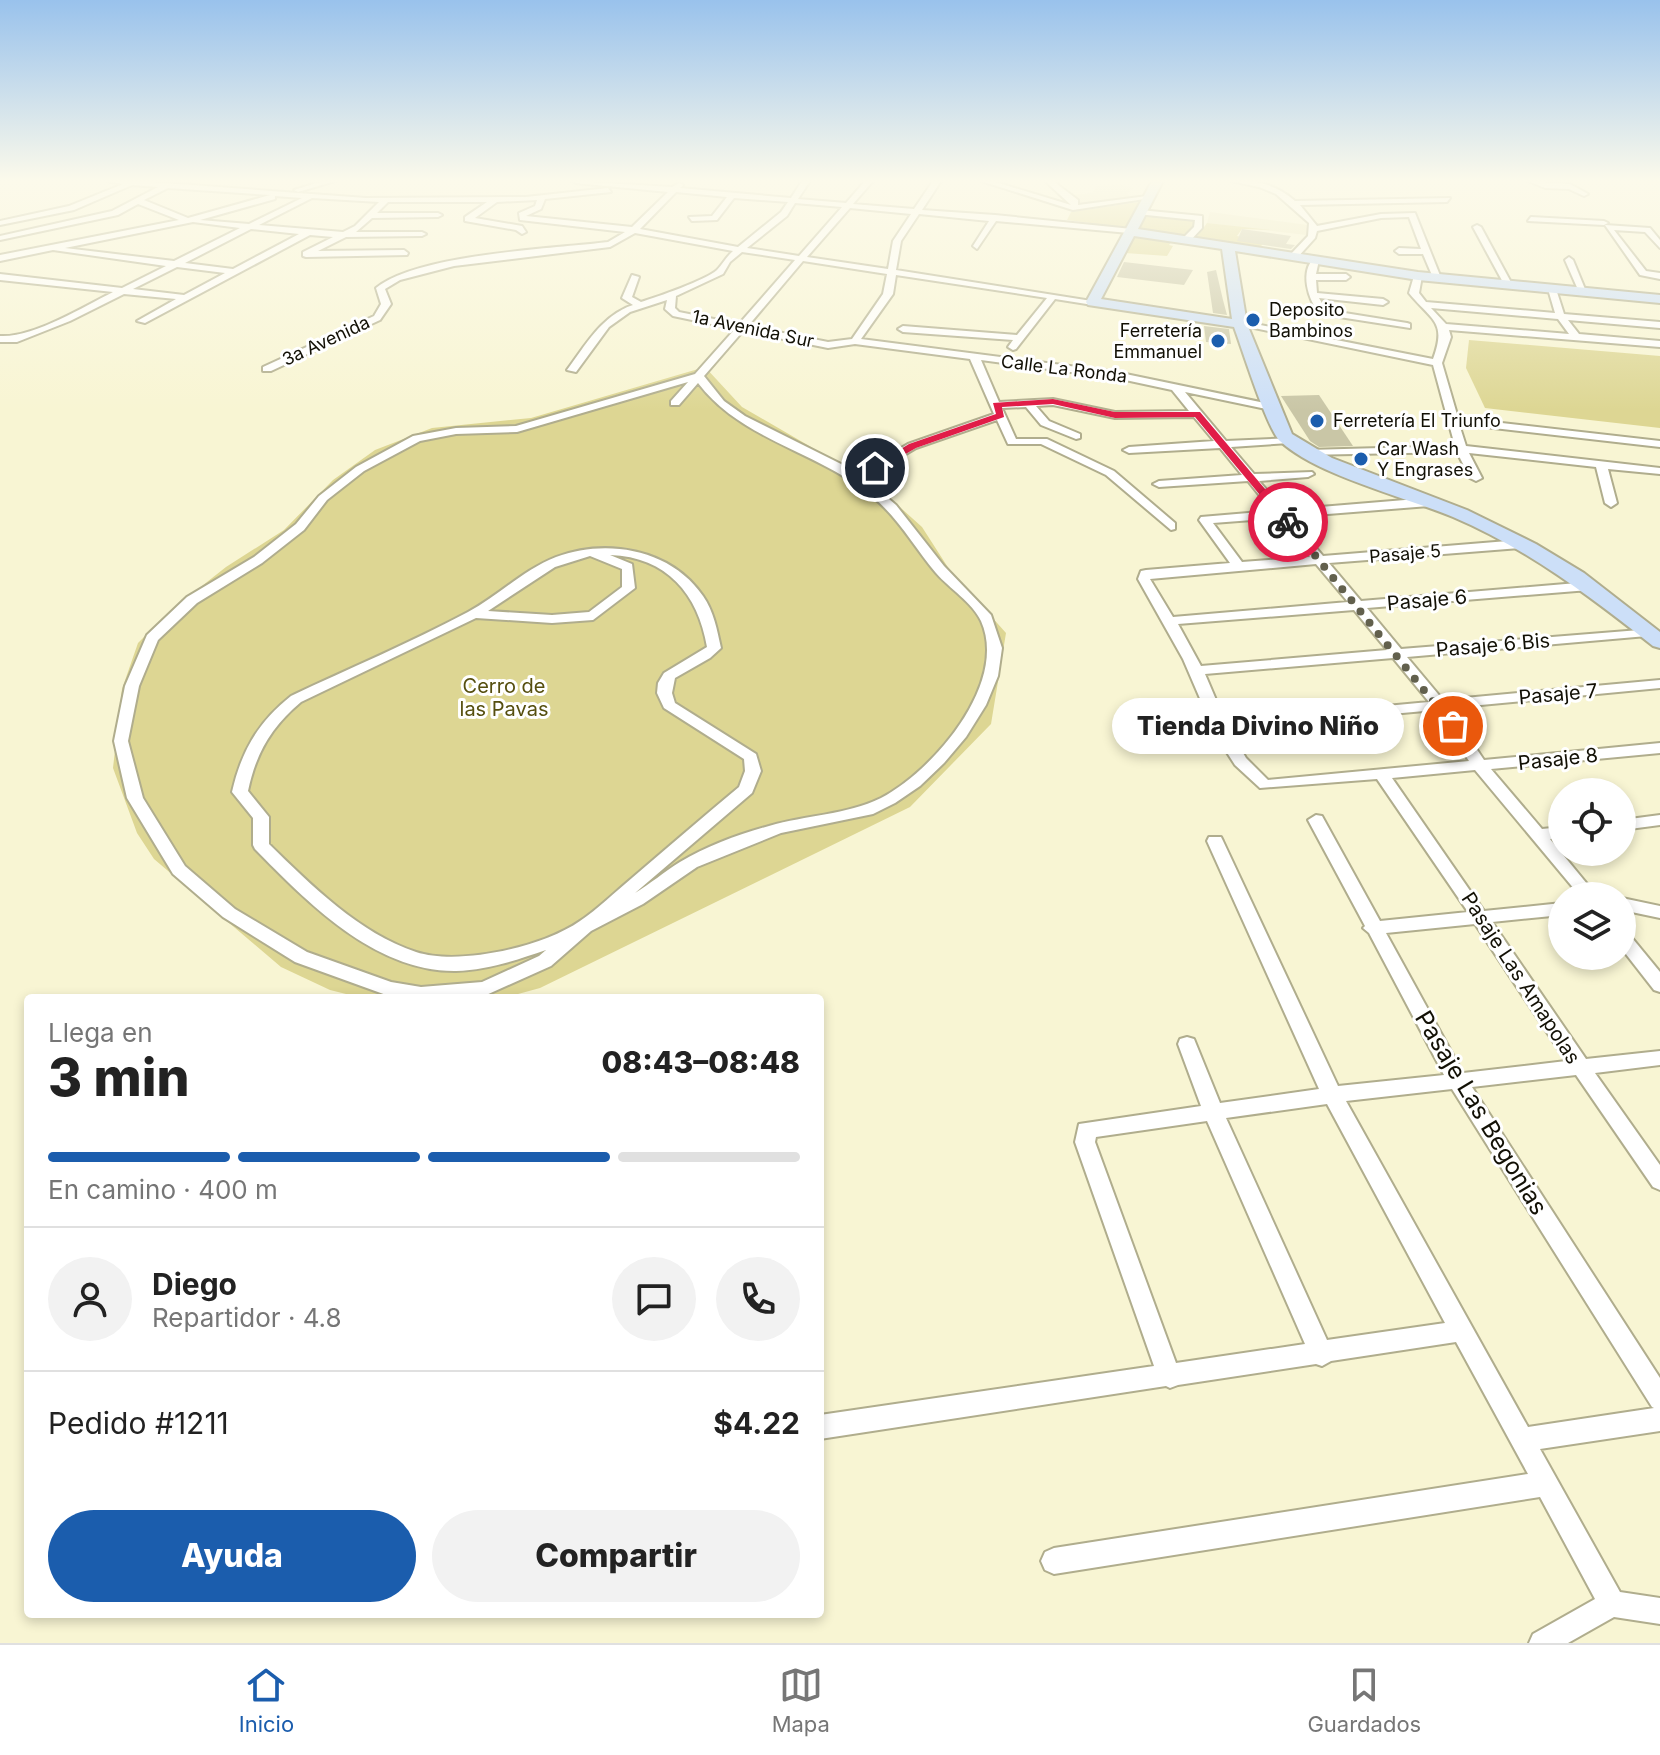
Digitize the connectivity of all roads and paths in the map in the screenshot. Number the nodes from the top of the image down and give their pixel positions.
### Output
1 (117, 258) edge
2 (190, 258) edge
3 (263, 258) edge
4 (509, 258) edge
5 (730, 258) edge
6 (802, 258) joint
7 (894, 258) edge
8 (1115, 258) edge
9 (1230, 258) edge
10 (1298, 258) edge
11 (1429, 258) edge
12 (1494, 258) edge
13 (1631, 258) edge
14 (1315, 260) junction
15 (1569, 260) dead end
16 (174, 266) junction
17 (892, 271) junction
18 (237, 272) junction
19 (1418, 276) junction
20 (1660, 276) edge
21 (0, 277) edge
22 (635, 277) dead end
23 (1312, 277) junction
24 (1346, 277) dead end
25 (1437, 278) junction
26 (1509, 286) junction
27 (1552, 289) junction
28 (118, 292) junction
29 (1584, 292) junction
30 (672, 295) junction
31 (1313, 295) junction
32 (1053, 296) junction
33 (187, 298) junction
34 (1660, 299) edge
35 (1093, 302) junction
36 (1383, 302) dead end
37 (1422, 304) junction
38 (639, 305) junction
39 (1560, 315) junction
40 (142, 321) dead end
41 (1240, 324) junction
42 (740, 325) junction
43 (1660, 325) edge
44 (1407, 326) dead end
45 (1443, 327) junction
46 (903, 329) dead end
47 (1574, 337) junction
48 (1020, 338) junction
49 (0, 339) edge
50 (855, 341) junction
51 (1660, 344) edge
52 (975, 358) junction
53 (1002, 361) junction
54 (1437, 363) junction
55 (267, 369) dead end
56 (572, 370) dead end
57 (698, 376) junction
58 (1174, 386) junction
59 (675, 403) dead end
60 (1029, 404) junction
61 (1271, 407) junction
62 (999, 410) junction
63 (1197, 414) junction
64 (1451, 420) junction
65 (1076, 436) dead end
66 (1289, 440) junction
67 (1660, 444) edge
68 (1223, 445) junction
69 (1461, 449) junction
70 (1129, 450) dead end
71 (1307, 453) junction
72 (1601, 464) junction
73 (875, 468) dead end
74 (1660, 471) edge
75 (1308, 474) dead end
76 (1251, 478) junction
77 (1476, 478) dead end
78 (1159, 484) dead end
79 (1429, 502) junction
80 (1611, 503) dead end
81 (1281, 514) junction
82 (1171, 526) dead end
83 (1520, 544) junction
84 (589, 551) junction
85 (1321, 562) junction
86 (1240, 568) junction
87 (1589, 586) junction
88 (1358, 606) junction
89 (474, 614) junction
90 (1169, 621) junction
91 (1653, 637) edge
92 (1397, 653) junction
93 (1196, 671) junction
94 (1660, 684) edge
95 (1439, 705) junction
96 (1217, 726) junction
97 (1660, 748) edge
98 (1481, 767) junction
99 (1382, 775) junction
100 (1316, 820) dead end
101 (1660, 820) edge
102 (1636, 823) edge
103 (1548, 834) edge
104 (1538, 835) junction
105 (1215, 841) dead end
106 (1577, 882) edge
107 (1636, 907) edge
108 (1548, 910) edge
109 (1660, 912) edge
110 (1482, 917) junction
111 (1372, 928) junction
112 (580, 929) junction
113 (1636, 955) edge
114 (1660, 985) edge
115 (1187, 1044) dead end
116 (1660, 1058) edge
117 (1578, 1066) junction
118 (1457, 1080) junction
119 (1332, 1095) junction
120 (1214, 1114) junction
121 (1660, 1181) edge
122 (1462, 1331) junction
123 (1322, 1355) junction
124 (1170, 1377) junction
125 (1660, 1399) edge
126 (1660, 1419) edge
127 (824, 1426) edge
128 (1522, 1440) junction
129 (1546, 1484) junction
130 (1054, 1561) dead end
131 (1612, 1604) junction
132 (1660, 1611) edge
133 (1542, 1643) edge

1 - 16 street
2 - 16 street
3 - 18 street
4 - 55 street, 3a Avenida
5 - 30 street, 1a Avenida Sur
6 - 17 street
6 - 42 street
7 - 17 street
8 - 35 street
9 - 41 street
10 - 14 street
11 - 25 street
12 - 26 street
13 - 20 street
14 - 19 street
14 - 23 street
15 - 29 street
16 - 18 street
16 - 28 street
17 - 32 street
17 - 50 street
18 - 33 street
19 - 25 street
19 - 37 street
21 - 28 street
22 - 38 street
23 - 24 street
23 - 31 street
25 - 26 street
26 - 27 street
27 - 29 street
27 - 39 street
28 - 33 street
28 - 49 street
29 - 34 street
30 - 38 street
30 - 42 street, 1a Avenida Sur
31 - 36 street
31 - 44 street
32 - 35 street
32 - 48 street
33 - 40 street
35 - 41 street
37 - 39 street
37 - 45 street
38 - 56 street
39 - 43 street
39 - 47 street
41 - 54 street
41 - 61 street
42 - 50 street, 1a Avenida Sur
42 - 57 street
45 - 47 street
45 - 54 street
46 - 48 street
47 - 51 street
48 - 53 street
50 - 52 street, Calle La Ronda
52 - 53 street, Calle La Ronda
52 - 62 street
53 - 58 street, Calle La Ronda
54 - 64 street
57 - 59 street
57 - 112 street
57 - 112 street
58 - 61 street, Calle La Ronda
58 - 63 street
60 - 62 street
60 - 63 street
60 - 65 street
61 - 66 street
62 - 73 street
62 - 82 street
63 - 68 street
64 - 67 street
64 - 69 street
66 - 68 street
66 - 71 street
68 - 70 street
68 - 76 street
69 - 71 street
69 - 72 street
69 - 77 street
71 - 79 street
72 - 74 street
72 - 80 street
75 - 76 street
76 - 78 street
76 - 81 street
79 - 81 street
79 - 83 street
81 - 85 street
81 - 86 street
83 - 85 street, Pasaje 5
83 - 87 street
84 - 89 street
84 - 89 street
84 - 112 street
85 - 86 street, Pasaje 5
85 - 88 street
86 - 90 street, Pasaje 5
87 - 88 street, Pasaje 6
87 - 91 street
88 - 90 street, Pasaje 6
88 - 92 street
89 - 112 street
90 - 93 street
91 - 92 street, Pasaje 6 Bis
92 - 93 street, Pasaje 6 Bis
92 - 95 street
93 - 96 street
94 - 95 street, Pasaje 7
95 - 96 street, Pasaje 7
95 - 98 street
96 - 99 street, Pasaje 8
97 - 98 street, Pasaje 8
98 - 99 street, Pasaje 8
98 - 104 street
99 - 110 street, Pasaje Las Amapolas
100 - 111 street, Pasaje Las Begonias
101 - 102 street
103 - 104 street
104 - 106 street
105 - 119 street
107 - 109 street
108 - 110 street
110 - 111 street
110 - 117 street, Pasaje Las Amapolas
111 - 118 street, Pasaje Las Begonias
113 - 114 street
115 - 120 street
116 - 117 street
117 - 118 street
117 - 121 street, Pasaje Las Amapolas
118 - 119 street
118 - 125 street, Pasaje Las Begonias
119 - 120 street
119 - 122 street
120 - 123 street
120 - 124 street
122 - 123 street
122 - 128 street
123 - 124 street
124 - 127 street
126 - 128 street
128 - 129 street
129 - 130 street
129 - 131 street
131 - 132 street
131 - 133 street

